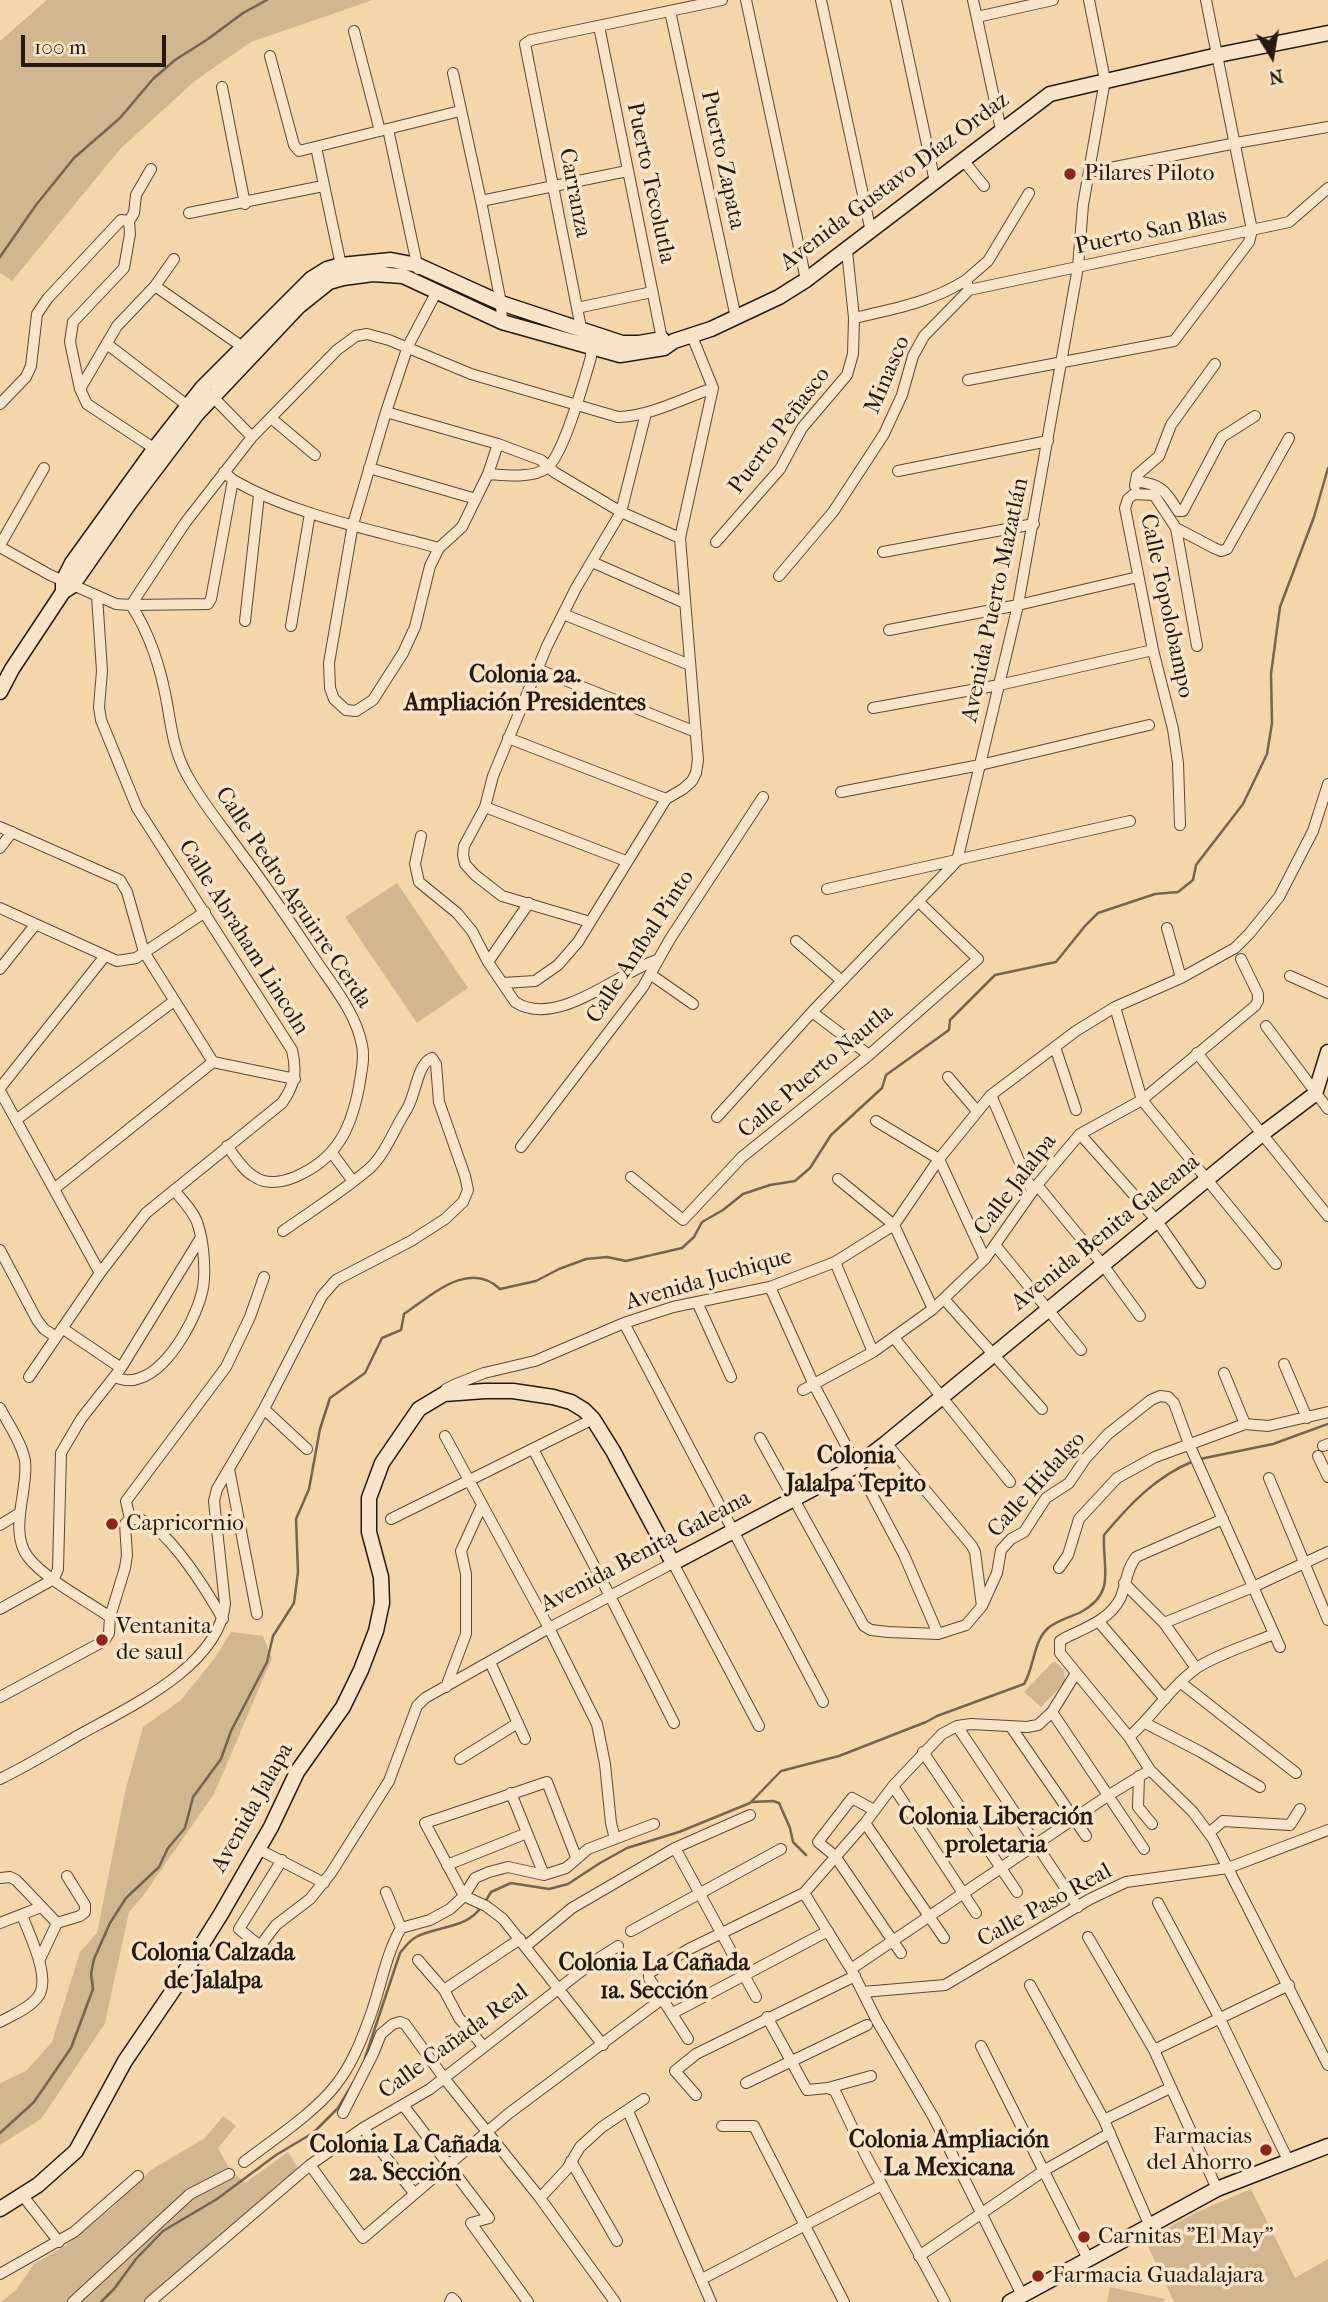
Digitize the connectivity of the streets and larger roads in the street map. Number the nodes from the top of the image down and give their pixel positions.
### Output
1 (722, 0) edge
2 (746, 0) edge
3 (821, 0) edge
4 (896, 0) edge
5 (972, 0) edge
6 (1053, 0) edge
7 (1089, 0) edge
8 (1206, 0) edge
9 (693, 3) edge
10 (670, 11) junction
11 (977, 17) junction
12 (598, 26) junction
13 (354, 32) dead end
14 (1328, 33) edge
15 (1218, 55) junction
16 (270, 56) dead end
17 (453, 73) dead end
18 (1105, 80) junction
19 (222, 88) dead end
20 (460, 111) junction
21 (1328, 127) edge
22 (384, 130) junction
23 (1001, 130) junction
24 (1236, 143) junction
25 (316, 147) junction
26 (963, 160) junction
27 (151, 169) dead end
28 (627, 171) junction
29 (1090, 172) junction
30 (935, 182) junction
31 (323, 186) junction
32 (554, 186) junction
33 (984, 186) dead end
34 (1328, 188) edge
35 (1029, 193) dead end
36 (481, 201) junction
37 (246, 204) junction
38 (189, 214) dead end
39 (129, 221) junction
40 (1252, 230) junction
41 (871, 232) junction
42 (847, 251) junction
43 (174, 259) dead end
44 (417, 265) junction
45 (1078, 267) junction
46 (342, 272) junction
47 (806, 280) junction
48 (421, 283) junction
49 (968, 285) junction
50 (155, 286) junction
51 (652, 292) junction
52 (436, 293) junction
53 (501, 303) junction
54 (577, 307) junction
55 (736, 318) junction
56 (854, 318) junction
57 (502, 322) junction
58 (582, 328) junction
59 (691, 336) junction
60 (667, 343) junction
61 (107, 344) junction
62 (408, 346) junction
63 (591, 348) junction
64 (247, 350) junction
65 (1062, 363) junction
66 (1214, 364) dead end
67 (968, 380) dead end
68 (712, 387) junction
69 (80, 390) junction
70 (207, 392) junction
71 (0, 404) edge
72 (576, 406) junction
73 (193, 409) junction
74 (386, 412) junction
75 (646, 413) junction
76 (1255, 416) dead end
77 (271, 418) junction
78 (252, 437) junction
79 (1289, 438) dead end
80 (1048, 441) junction
81 (498, 444) junction
82 (160, 452) junction
83 (315, 455) dead end
84 (548, 467) junction
85 (44, 468) dead end
86 (369, 468) junction
87 (898, 471) dead end
88 (224, 472) junction
89 (488, 474) junction
90 (233, 480) junction
91 (1136, 481) junction
92 (1134, 494) junction
93 (259, 495) junction
94 (476, 499) junction
95 (621, 512) junction
96 (310, 513) junction
97 (353, 524) junction
98 (1034, 524) junction
99 (1176, 528) junction
100 (680, 538) junction
101 (716, 542) dead end
102 (0, 546) edge
103 (439, 548) junction
104 (883, 552) dead end
105 (592, 562) junction
106 (779, 576) dead end
107 (1138, 577) junction
108 (66, 586) junction
109 (97, 596) junction
110 (685, 603) junction
111 (1018, 605) junction
112 (131, 606) junction
113 (563, 614) junction
114 (245, 621) dead end
115 (291, 626) dead end
116 (889, 630) dead end
117 (1197, 646) dead end
118 (1153, 650) junction
119 (690, 665) junction
120 (537, 669) junction
121 (999, 685) junction
122 (0, 692) edge
123 (873, 708) dead end
124 (1149, 725) dead end
125 (696, 732) junction
126 (508, 738) junction
127 (980, 765) junction
128 (1328, 785) edge
129 (841, 792) dead end
130 (762, 797) dead end
131 (666, 799) junction
132 (485, 807) junction
133 (1130, 821) dead end
134 (1180, 825) dead end
135 (0, 827) edge
136 (12, 832) junction
137 (421, 836) dead end
138 (0, 848) edge
139 (626, 861) junction
140 (957, 861) junction
141 (827, 889) dead end
142 (918, 901) junction
143 (529, 903) junction
144 (0, 908) edge
145 (205, 912) junction
146 (590, 922) junction
147 (34, 925) junction
148 (1167, 928) dead end
149 (796, 941) dead end
150 (144, 952) junction
151 (105, 956) junction
152 (1241, 959) dead end
153 (657, 960) junction
154 (488, 962) junction
155 (0, 969) edge
156 (650, 974) junction
157 (1290, 976) dead end
158 (1181, 978) junction
159 (842, 981) junction
160 (503, 983) junction
161 (1328, 993) edge
162 (174, 1001) junction
163 (692, 1003) dead end
164 (1115, 1007) junction
165 (812, 1012) junction
166 (1266, 1026) dead end
167 (1055, 1047) junction
168 (1328, 1052) edge
169 (1198, 1053) junction
170 (869, 1055) junction
171 (212, 1062) junction
172 (947, 1077) dead end
173 (295, 1079) junction
174 (1315, 1094) junction
175 (1, 1095) edge
176 (991, 1095) junction
177 (1142, 1100) junction
178 (1328, 1109) edge
179 (1076, 1110) dead end
180 (977, 1111) junction
181 (717, 1117) dead end
182 (16, 1120) junction
183 (876, 1121) dead end
184 (1080, 1134) junction
185 (1262, 1134) junction
186 (226, 1146) junction
187 (521, 1147) dead end
188 (331, 1153) junction
189 (939, 1159) junction
190 (631, 1177) dead end
191 (1208, 1178) junction
192 (838, 1179) dead end
193 (352, 1180) junction
194 (1035, 1188) junction
195 (54, 1189) junction
196 (174, 1190) junction
197 (1328, 1216) edge
198 (1157, 1221) junction
199 (894, 1225) junction
200 (283, 1231) dead end
201 (200, 1239) junction
202 (995, 1245) junction
203 (0, 1250) edge
204 (985, 1259) junction
205 (835, 1262) junction
206 (1276, 1264) dead end
207 (1103, 1265) junction
208 (100, 1273) junction
209 (264, 1277) dead end
210 (1200, 1283) dead end
211 (770, 1287) junction
212 (944, 1299) junction
213 (697, 1302) junction
214 (933, 1309) junction
215 (1049, 1309) junction
216 (1140, 1316) dead end
217 (624, 1323) junction
218 (62, 1328) junction
219 (56, 1338) junction
220 (895, 1339) junction
221 (1081, 1350) dead end
222 (873, 1352) junction
223 (995, 1355) junction
224 (1284, 1364) dead end
225 (121, 1368) junction
226 (1224, 1373) dead end
227 (29, 1377) dead end
228 (114, 1377) junction
229 (731, 1377) dead end
230 (814, 1385) junction
231 (803, 1390) dead end
232 (444, 1394) junction
233 (942, 1399) junction
234 (0, 1408) edge
235 (264, 1409) junction
236 (1042, 1409) dead end
237 (1328, 1412) edge
238 (1307, 1418) junction
239 (593, 1419) junction
240 (1245, 1424) junction
241 (445, 1436) dead end
242 (760, 1438) dead end
243 (886, 1443) junction
244 (1190, 1446) junction
245 (307, 1449) dead end
246 (533, 1449) junction
247 (1323, 1449) edge
248 (856, 1466) junction
249 (229, 1469) junction
250 (1328, 1477) edge
251 (1269, 1478) dead end
252 (469, 1482) junction
253 (1010, 1482) dead end
254 (794, 1500) junction
255 (482, 1505) junction
256 (18, 1514) junction
257 (130, 1519) junction
258 (391, 1519) dead end
259 (1223, 1519) junction
260 (0, 1525) edge
261 (734, 1531) junction
262 (1328, 1552) edge
263 (673, 1563) junction
264 (1304, 1563) junction
265 (1059, 1568) dead end
266 (54, 1579) junction
267 (1124, 1583) junction
268 (1254, 1587) junction
269 (610, 1596) junction
270 (982, 1606) junction
271 (0, 1609) edge
272 (257, 1614) dead end
273 (110, 1617) junction
274 (223, 1619) junction
275 (1328, 1620) edge
276 (1099, 1622) junction
277 (1164, 1623) junction
278 (550, 1628) junction
279 (938, 1634) junction
280 (1274, 1634) junction
281 (1280, 1647) dead end
282 (490, 1662) junction
283 (1196, 1668) junction
284 (1076, 1673) junction
285 (1180, 1682) junction
286 (446, 1687) junction
287 (0, 1697) edge
288 (1165, 1699) junction
289 (823, 1702) dead end
290 (1052, 1712) junction
291 (518, 1723) junction
292 (674, 1723) dead end
293 (1145, 1723) junction
294 (759, 1726) dead end
295 (957, 1726) junction
296 (1011, 1727) junction
297 (1129, 1737) junction
298 (525, 1739) dead end
299 (923, 1752) junction
300 (460, 1759) dead end
301 (1150, 1770) junction
302 (1297, 1773) dead end
303 (1139, 1776) junction
304 (0, 1779) edge
305 (893, 1786) junction
306 (1260, 1787) dead end
307 (512, 1793) junction
308 (1109, 1795) junction
309 (1300, 1809) dead end
310 (874, 1810) junction
311 (750, 1815) dead end
312 (1074, 1819) junction
313 (865, 1823) junction
314 (654, 1824) dead end
315 (1152, 1824) dead end
316 (1328, 1830) edge
317 (527, 1833) junction
318 (1209, 1833) junction
319 (1086, 1836) dead end
320 (615, 1839) junction
321 (1037, 1844) junction
322 (675, 1848) junction
323 (258, 1849) junction
324 (781, 1849) dead end
325 (1144, 1849) dead end
326 (835, 1856) junction
327 (576, 1857) junction
328 (282, 1860) junction
329 (447, 1865) junction
330 (1001, 1868) junction
331 (1228, 1868) junction
332 (544, 1875) junction
333 (67, 1876) dead end
334 (0, 1878) edge
335 (324, 1884) junction
336 (386, 1892) dead end
337 (700, 1892) junction
338 (1017, 1892) dead end
339 (804, 1893) junction
340 (963, 1893) junction
341 (464, 1896) junction
342 (1158, 1903) dead end
343 (41, 1907) junction
344 (1078, 1907) junction
345 (976, 1913) dead end
346 (22, 1915) junction
347 (928, 1916) junction
348 (0, 1923) edge
349 (57, 1923) junction
350 (401, 1928) junction
351 (631, 1931) dead end
352 (828, 1931) junction
353 (722, 1932) junction
354 (1088, 1937) dead end
355 (944, 1938) dead end
356 (893, 1940) junction
357 (523, 1943) junction
358 (618, 1947) dead end
359 (901, 1953) dead end
360 (418, 1960) dead end
361 (39, 1961) junction
362 (853, 1973) junction
363 (745, 1976) junction
364 (1030, 1985) dead end
365 (1289, 1985) junction
366 (560, 1988) junction
367 (444, 1990) junction
368 (863, 1992) junction
369 (756, 1997) dead end
370 (662, 1999) junction
371 (673, 2013) junction
372 (767, 2018) junction
373 (1220, 2019) junction
374 (0, 2022) edge
375 (867, 2025) dead end
376 (688, 2039) dead end
377 (603, 2045) junction
378 (981, 2046) dead end
379 (484, 2047) junction
380 (1154, 2050) junction
381 (791, 2060) junction
382 (1328, 2065) edge
383 (871, 2076) dead end
384 (444, 2078) junction
385 (746, 2083) dead end
386 (828, 2088) junction
387 (1170, 2088) junction
388 (696, 2095) dead end
389 (644, 2099) dead end
390 (403, 2105) junction
391 (628, 2111) junction
392 (343, 2113) dead end
393 (1104, 2120) junction
394 (722, 2126) dead end
395 (363, 2129) junction
396 (488, 2131) junction
397 (1110, 2133) junction
398 (1328, 2146) edge
399 (1288, 2160) junction
400 (571, 2161) junction
401 (244, 2162) dead end
402 (449, 2163) junction
403 (310, 2165) junction
404 (1045, 2170) junction
405 (229, 2174) dead end
406 (138, 2176) dead end
407 (882, 2185) junction
408 (1217, 2189) junction
409 (414, 2193) junction
410 (23, 2196) junction
411 (540, 2198) junction
412 (0, 2209) edge
413 (981, 2213) junction
414 (1149, 2224) junction
415 (804, 2225) junction
416 (617, 2241) dead end
417 (59, 2242) junction
418 (919, 2256) junction
419 (1088, 2259) junction
420 (0, 2274) edge
421 (702, 2279) junction
422 (1016, 2298) edge
423 (73, 2302) edge
424 (150, 2302) edge
425 (528, 2302) edge
426 (615, 2302) edge
427 (711, 2302) edge
428 (844, 2302) edge
429 (944, 2302) edge

1 - 9 street
2 - 47 street
3 - 41 street
4 - 30 street
5 - 11 street
6 - 11 street
7 - 18 street, Avenida Puerto Mazatlán
8 - 15 street
9 - 10 street
10 - 12 street
10 - 55 street, Puerto Zapata
11 - 23 street
12 - 28 street, Puerto Tecolutla
12 - 32 street, Carranza
13 - 22 street
14 - 15 street, Avenida Gustavo Díaz Ordaz
15 - 18 street, Avenida Gustavo Díaz Ordaz
15 - 24 street
16 - 25 street
17 - 20 street
18 - 23 street, Avenida Gustavo Díaz Ordaz
18 - 29 street, Avenida Puerto Mazatlán
19 - 37 street
20 - 22 street
20 - 36 street
21 - 24 street
22 - 25 street
22 - 44 street
23 - 26 street, Avenida Gustavo Díaz Ordaz
24 - 29 street
24 - 40 street
25 - 31 street
26 - 30 street, Avenida Gustavo Díaz Ordaz
26 - 33 street
27 - 39 street
28 - 32 street
28 - 51 street, Puerto Tecolutla
29 - 45 street, Avenida Puerto Mazatlán
30 - 41 street, Avenida Gustavo Díaz Ordaz
31 - 37 street
31 - 46 street
32 - 36 street
32 - 54 street, Carranza
34 - 40 street, Puerto San Blas
35 - 49 street, Minasco
36 - 53 street
37 - 38 street
39 - 69 street
39 - 71 street
40 - 45 street, Puerto San Blas
40 - 65 street
41 - 42 street, Avenida Gustavo Díaz Ordaz
42 - 47 street, Avenida Gustavo Díaz Ordaz
42 - 56 street, Puerto Peñasco
43 - 50 street
44 - 46 street, Avenida Gustavo Díaz Ordaz
44 - 48 street
44 - 53 street, Avenida Gustavo Díaz Ordaz
45 - 49 street, Puerto San Blas
45 - 65 street, Avenida Puerto Mazatlán
46 - 48 street, Avenida Gustavo Díaz Ordaz
46 - 64 street, Avenida Gustavo Díaz Ordaz
47 - 55 street, Avenida Gustavo Díaz Ordaz
48 - 52 street, Avenida Gustavo Díaz Ordaz
49 - 56 street
49 - 106 street, Minasco
50 - 61 street
50 - 64 street
51 - 54 street
51 - 60 street, Puerto Tecolutla
52 - 57 street, Avenida Gustavo Díaz Ordaz
52 - 62 street
53 - 57 street
53 - 58 street, Avenida Gustavo Díaz Ordaz
54 - 58 street, Carranza
55 - 59 street, Avenida Gustavo Díaz Ordaz
56 - 101 street, Puerto Peñasco
57 - 63 street, Avenida Gustavo Díaz Ordaz
58 - 60 street, Avenida Gustavo Díaz Ordaz
58 - 63 street, Carranza
59 - 60 street, Avenida Gustavo Díaz Ordaz
59 - 68 street
60 - 63 street, Avenida Gustavo Díaz Ordaz
61 - 69 street
61 - 73 street
62 - 72 street
62 - 74 street
62 - 77 street
63 - 72 street
64 - 70 street, Avenida Gustavo Díaz Ordaz
65 - 67 street
65 - 80 street, Avenida Puerto Mazatlán
66 - 91 street
68 - 75 street
68 - 100 street
69 - 82 street
70 - 73 street, Avenida Gustavo Díaz Ordaz
70 - 78 street
72 - 75 street
72 - 84 street
73 - 82 street, Avenida Gustavo Díaz Ordaz
74 - 81 street
74 - 86 street
75 - 95 street
76 - 91 street
77 - 78 street
77 - 83 street
78 - 88 street
79 - 99 street
80 - 87 street
80 - 98 street, Avenida Puerto Mazatlán
81 - 84 street
81 - 89 street
82 - 108 street, Avenida Gustavo Díaz Ordaz
84 - 89 street
84 - 95 street
85 - 102 street
86 - 94 street
86 - 97 street
88 - 90 street
88 - 112 street
89 - 94 street
90 - 93 street
90 - 112 street
91 - 92 street
92 - 99 street, Calle Topolobampo
92 - 107 street, Calle Topolobampo
93 - 96 street
93 - 114 street
94 - 103 street
95 - 100 street
95 - 105 street
96 - 97 street
96 - 115 street
97 - 103 street
97 - 103 street
98 - 104 street
98 - 111 street, Avenida Puerto Mazatlán
99 - 117 street, Calle Topolobampo
100 - 110 street
102 - 108 street
105 - 110 street
105 - 113 street
107 - 111 street
107 - 118 street, Calle Topolobampo
108 - 109 street
108 - 122 street, Avenida Gustavo Díaz Ordaz
109 - 112 street
109 - 145 street, Calle Abraham Lincoln
110 - 119 street
111 - 116 street
111 - 121 street, Avenida Puerto Mazatlán
112 - 188 street, Calle Pedro Aguirre Cerda
113 - 119 street
113 - 120 street
118 - 121 street
118 - 134 street, Calle Topolobampo
119 - 125 street
120 - 125 street
120 - 126 street
121 - 123 street
121 - 127 street, Avenida Puerto Mazatlán
124 - 127 street
125 - 131 street
126 - 131 street
126 - 132 street
127 - 129 street
127 - 140 street, Avenida Puerto Mazatlán
128 - 158 street, Avenida Juchique
130 - 153 street, Calle Aníbal Pinto
131 - 139 street
132 - 139 street
132 - 143 street
133 - 140 street
135 - 136 street
136 - 138 street
136 - 150 street
137 - 154 street
139 - 146 street
140 - 141 street
140 - 142 street
142 - 159 street
142 - 170 street, Calle Puerto Nautla
143 - 146 street
143 - 154 street
144 - 147 street
145 - 150 street
145 - 173 street, Calle Abraham Lincoln
146 - 160 street
147 - 151 street
147 - 155 street
148 - 158 street
149 - 159 street
150 - 151 street
150 - 162 street
151 - 175 street
152 - 169 street, Calle Jalalpa
153 - 156 street, Calle Aníbal Pinto
153 - 160 street
154 - 160 street
156 - 163 street
156 - 187 street, Calle Aníbal Pinto
157 - 161 street
158 - 164 street, Avenida Juchique
159 - 165 street
162 - 171 street
162 - 182 street
164 - 167 street, Avenida Juchique
164 - 177 street
165 - 170 street
165 - 181 street
166 - 174 street
167 - 176 street, Avenida Juchique
167 - 179 street
168 - 174 street
169 - 177 street, Calle Jalalpa
169 - 185 street
170 - 190 street, Calle Puerto Nautla
171 - 173 street
171 - 195 street
172 - 180 street
173 - 186 street
174 - 178 street
174 - 185 street, Avenida Benita Galeana
175 - 182 street
176 - 180 street, Avenida Juchique
176 - 194 street
177 - 184 street, Calle Jalalpa
177 - 191 street
180 - 189 street, Avenida Juchique
182 - 195 street
183 - 189 street
184 - 194 street, Calle Jalalpa
184 - 198 street
185 - 191 street, Avenida Benita Galeana
185 - 197 street
186 - 188 street, Calle Pedro Aguirre Cerda
186 - 196 street
188 - 193 street
189 - 199 street, Avenida Juchique
189 - 204 street
191 - 198 street, Avenida Benita Galeana
191 - 206 street
192 - 199 street
193 - 200 street
193 - 235 street
194 - 202 street, Calle Jalalpa
194 - 207 street
195 - 208 street
196 - 201 street
196 - 208 street
198 - 207 street, Avenida Benita Galeana
198 - 210 street
199 - 205 street, Avenida Juchique
199 - 214 street
201 - 225 street
201 - 228 street
202 - 204 street, Calle Jalalpa
202 - 215 street
203 - 219 street
204 - 212 street, Calle Jalalpa
205 - 211 street, Avenida Juchique
205 - 222 street
207 - 215 street, Avenida Benita Galeana
207 - 216 street
208 - 218 street
209 - 257 street
211 - 213 street, Avenida Juchique
211 - 230 street
212 - 214 street, Calle Jalalpa
212 - 223 street
213 - 217 street, Avenida Juchique
213 - 229 street
214 - 220 street, Calle Jalalpa
215 - 221 street
215 - 223 street, Avenida Benita Galeana
217 - 232 street, Avenida Juchique
217 - 261 street
218 - 219 street
218 - 225 street
219 - 227 street
220 - 222 street, Calle Jalalpa
220 - 233 street
222 - 230 street, Calle Jalalpa
223 - 233 street, Avenida Benita Galeana
223 - 236 street
224 - 238 street
225 - 228 street
226 - 240 street
228 - 266 street
230 - 231 street, Calle Jalalpa
230 - 248 street
232 - 239 street
232 - 323 street, Avenida Jalapa
233 - 243 street, Avenida Benita Galeana
233 - 253 street
234 - 256 street
235 - 245 street
235 - 249 street
237 - 238 street
238 - 240 street
239 - 246 street
239 - 263 street
240 - 244 street
241 - 252 street
242 - 254 street
243 - 248 street, Avenida Benita Galeana
243 - 270 street
244 - 259 street
244 - 265 street
244 - 270 street, Calle Hidalgo
246 - 252 street
246 - 269 street
247 - 250 street
248 - 254 street, Avenida Benita Galeana
248 - 279 street
249 - 272 street
249 - 274 street
251 - 264 street
252 - 255 street
252 - 258 street
254 - 261 street, Avenida Benita Galeana
254 - 279 street, Calle Hidalgo
255 - 278 street
255 - 286 street
256 - 260 street
256 - 266 street
257 - 273 street
257 - 274 street
259 - 267 street
259 - 268 street
261 - 263 street, Avenida Benita Galeana
261 - 289 street
262 - 264 street
263 - 269 street, Avenida Benita Galeana
263 - 294 street
264 - 268 street
264 - 275 street
266 - 271 street
266 - 273 street
267 - 276 street
267 - 277 street
268 - 277 street
268 - 280 street
269 - 278 street, Avenida Benita Galeana
269 - 292 street
270 - 279 street, Calle Hidalgo
273 - 287 street
274 - 304 street
276 - 284 street
276 - 288 street
277 - 283 street
278 - 282 street, Avenida Benita Galeana
278 - 320 street
280 - 281 street
280 - 283 street
282 - 286 street, Avenida Benita Galeana
282 - 291 street
283 - 285 street
284 - 290 street
284 - 297 street
285 - 288 street
285 - 302 street
286 - 335 street, Avenida Benita Galeana
288 - 293 street
290 - 296 street
290 - 308 street
291 - 298 street
291 - 300 street
293 - 297 street
293 - 306 street
295 - 296 street
295 - 299 street
295 - 321 street
296 - 312 street
297 - 301 street
299 - 305 street
299 - 330 street
301 - 303 street
301 - 318 street
303 - 308 street
303 - 315 street
305 - 310 street
305 - 340 street
307 - 317 street
307 - 327 street
307 - 329 street
308 - 312 street
308 - 325 street
309 - 318 street
310 - 313 street
310 - 326 street
311 - 322 street
312 - 319 street
312 - 321 street
313 - 326 street
313 - 347 street
314 - 320 street
316 - 331 street, Calle Paso Real
317 - 329 street
317 - 332 street
318 - 331 street
320 - 327 street
321 - 330 street
321 - 344 street
322 - 337 street
322 - 357 street
323 - 328 street
323 - 410 street, Avenida Jalapa
324 - 337 street
326 - 339 street
326 - 356 street
327 - 332 street
328 - 335 street
328 - 335 street, Avenida Benita Galeana
329 - 341 street
330 - 338 street
330 - 340 street
331 - 344 street, Calle Paso Real
331 - 365 street
332 - 341 street
333 - 349 street
334 - 343 street
336 - 350 street
337 - 351 street
337 - 353 street
339 - 352 street
339 - 353 street
340 - 345 street
340 - 347 street
341 - 350 street
341 - 357 street
342 - 373 street
343 - 346 street
343 - 349 street
344 - 368 street, Calle Paso Real
346 - 348 street
346 - 361 street
347 - 355 street
347 - 356 street
349 - 361 street
350 - 401 street
352 - 362 street
352 - 363 street
353 - 363 street
353 - 370 street
354 - 380 street
356 - 359 street
356 - 362 street
357 - 366 street
357 - 367 street
358 - 366 street, Calle Cañada Real
360 - 367 street
361 - 374 street
362 - 368 street
362 - 372 street
363 - 369 street
363 - 371 street
364 - 393 street
365 - 373 street
365 - 382 street
366 - 377 street
366 - 379 street, Calle Cañada Real
367 - 379 street
368 - 413 street
370 - 371 street
370 - 377 street
371 - 376 street
372 - 381 street
372 - 388 street
373 - 380 street
373 - 399 street
375 - 381 street
377 - 396 street
378 - 404 street
379 - 384 street, Calle Cañada Real
380 - 387 street
381 - 385 street
381 - 386 street
383 - 386 street
384 - 390 street, Calle Cañada Real
384 - 392 street
384 - 396 street
386 - 407 street
387 - 393 street
387 - 408 street
389 - 391 street
390 - 395 street, Calle Cañada Real
390 - 402 street
391 - 400 street
391 - 421 street
393 - 397 street
394 - 415 street
395 - 403 street, Calle Cañada Real
395 - 409 street
396 - 402 street
396 - 411 street
397 - 404 street
397 - 414 street
398 - 399 street
399 - 408 street
400 - 411 street
400 - 416 street
402 - 409 street
402 - 425 street
403 - 409 street
403 - 424 street, Calle Cañada Real
404 - 413 street
404 - 419 street
405 - 423 street
406 - 417 street
407 - 415 street
407 - 418 street
408 - 414 street
410 - 412 street, Avenida Jalapa
410 - 417 street
411 - 426 street
413 - 418 street
413 - 422 street
414 - 419 street
415 - 421 street
415 - 428 street
417 - 420 street
418 - 429 street
419 - 422 street
421 - 427 street

